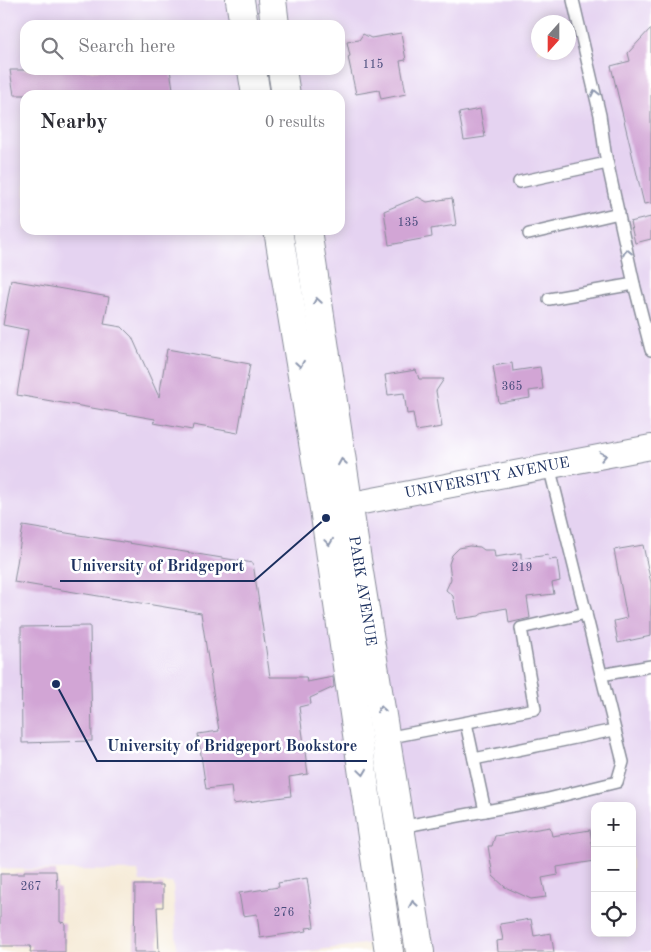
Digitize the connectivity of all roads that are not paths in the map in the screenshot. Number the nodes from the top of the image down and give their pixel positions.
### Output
1 (240, 0) edge
2 (272, 0) edge
3 (573, 0) edge
4 (243, 20) edge
5 (274, 20) edge
6 (253, 75) edge
7 (283, 75) edge
8 (255, 90) edge
9 (285, 90) edge
10 (608, 163) junction
11 (520, 182) dead end
12 (619, 214) junction
13 (529, 234) dead end
14 (279, 235) edge
15 (308, 235) edge
16 (634, 284) junction
17 (549, 299) dead end
18 (651, 350) edge
19 (651, 447) edge
20 (549, 466) junction
21 (336, 507) junction
22 (586, 613) junction
23 (651, 666) edge
24 (601, 675) junction
25 (466, 722) junction
26 (614, 730) junction
27 (386, 738) junction
28 (474, 759) junction
29 (484, 811) junction
30 (400, 827) junction
31 (389, 952) edge
32 (420, 952) edge

1 - 4 street
2 - 5 street
10 -> 3 lane
6 - 8 street
7 - 9 street
10 - 11 lane
10 - 12 lane
12 - 13 lane
16 -> 12 lane
14 -> 21 street, PARK AVENUE
21 -> 15 street, PARK AVENUE
16 - 17 lane
16 - 18 lane
20 -> 19 street, UNIVERSITY AVENUE
20 - 21 street, UNIVERSITY AVENUE
20 - 22 lane
27 -> 21 street, PARK AVENUE
21 -> 31 street, PARK AVENUE
22 - 24 lane
22 - 25 lane
23 - 24 lane
24 - 26 lane
25 - 27 lane
25 - 28 lane
26 - 28 lane
26 - 29 lane
27 - 30 street, PARK AVENUE
28 - 29 lane
29 - 30 lane
32 -> 30 street, PARK AVENUE

